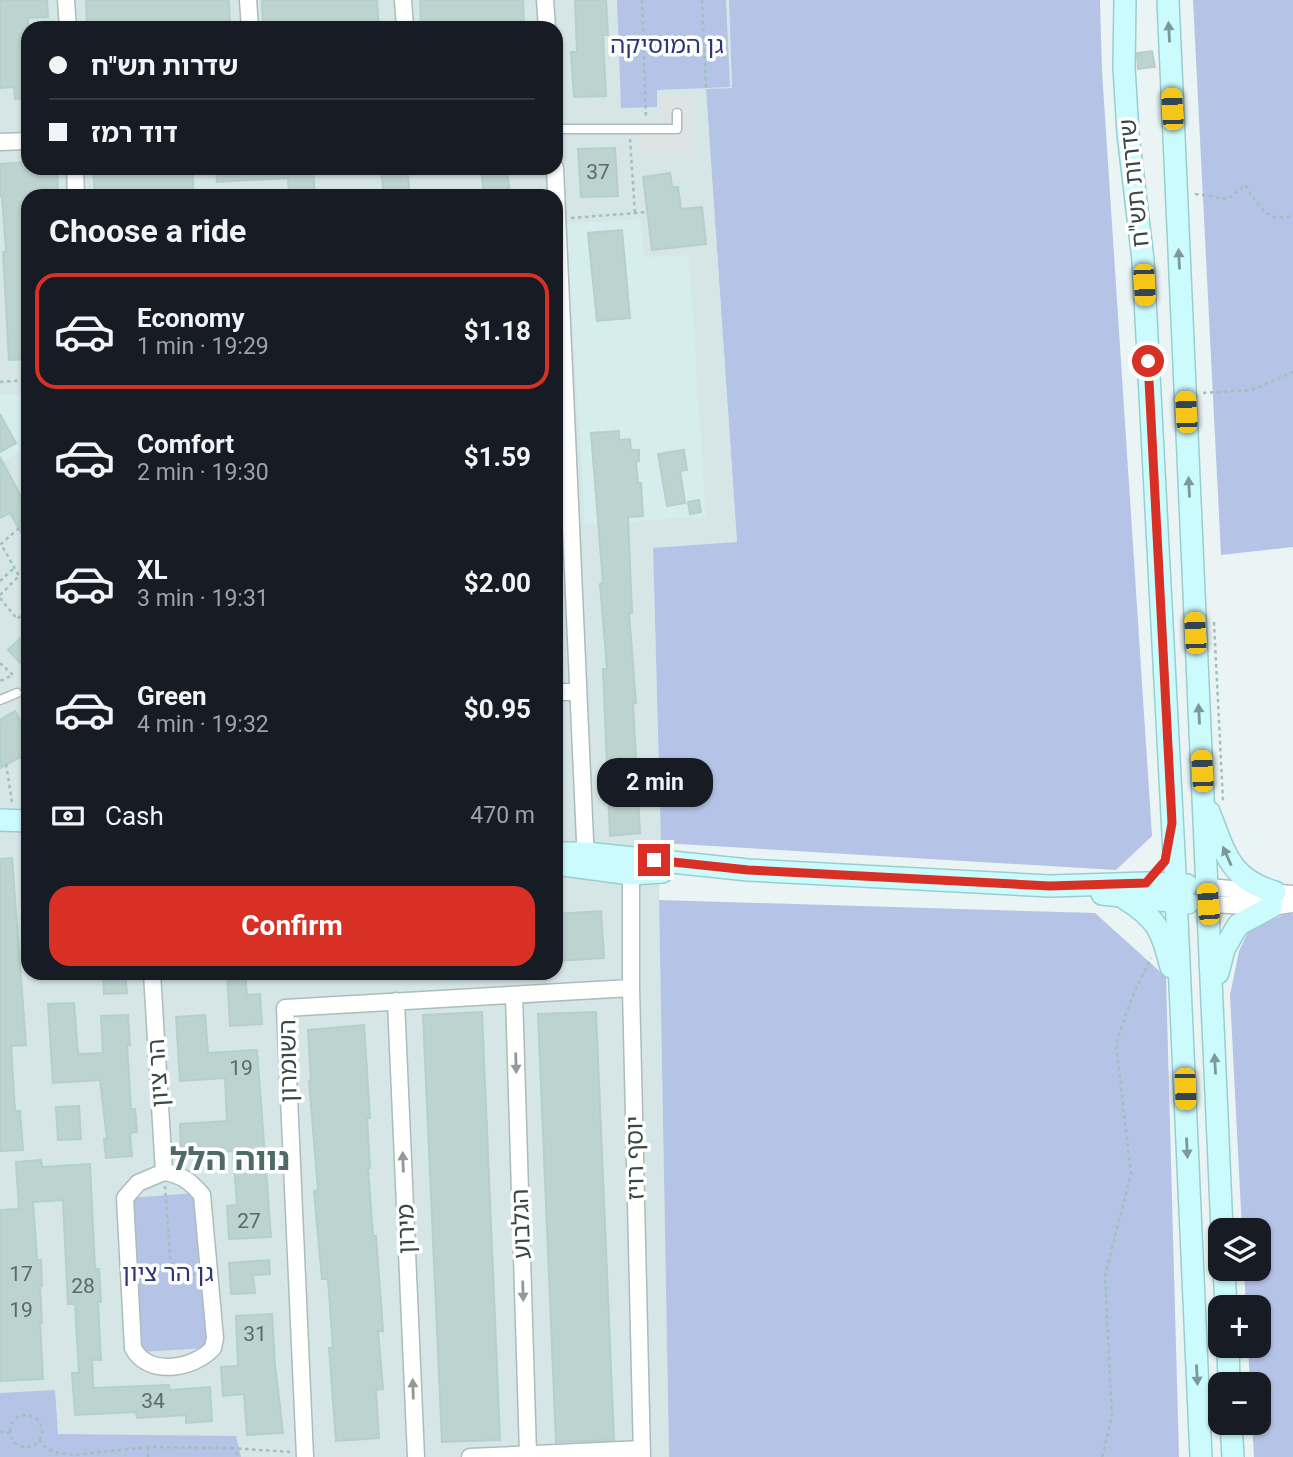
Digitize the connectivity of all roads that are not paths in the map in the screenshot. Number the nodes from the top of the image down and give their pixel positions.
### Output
1 (66, 0) edge
2 (248, 0) edge
3 (403, 0) edge
4 (545, 0) edge
5 (1125, 0) edge
6 (1168, 0) edge
7 (68, 21) edge
8 (250, 21) edge
9 (404, 21) edge
10 (546, 21) edge
11 (677, 113) dead end
12 (563, 129) edge
13 (21, 141) edge
14 (0, 142) edge
15 (563, 406) edge
16 (563, 692) edge
17 (578, 692) junction
18 (17, 693) dead end
19 (0, 700) edge
20 (1203, 799) junction
21 (1172, 823) junction
22 (563, 855) edge
23 (586, 861) junction
24 (563, 863) edge
25 (631, 866) junction
26 (1146, 883) junction
27 (1050, 886) junction
28 (1175, 893) junction
29 (1207, 896) junction
30 (1123, 897) junction
31 (1280, 898) edge
32 (1293, 904) edge
33 (152, 980) edge
34 (631, 988) junction
35 (514, 995) junction
36 (1212, 999) junction
37 (397, 1001) junction
38 (1181, 1006) junction
39 (164, 1172) junction
40 (1221, 1218) edge
41 (1232, 1435) edge
42 (528, 1453) junction
43 (642, 1453) edge
44 (607, 1454) edge
45 (305, 1455) edge
46 (416, 1457) edge
47 (470, 1457) edge
48 (1201, 1457) edge
49 (1233, 1457) edge

1 - 7 street
2 - 8 street
3 - 9 street
4 - 10 street
5 - 21 main road, שדרות תש"ח
20 -> 6 main road, שדרות תש"ח
11 - 12 lane
13 - 14 street
15 - 17 street
16 - 17 street
17 - 23 street
18 - 19 lane
20 - 29 main road, שדרות תש"ח
31 -> 20 main road
21 - 26 main road
21 - 28 main road, שדרות תש"ח
22 - 23 main road
23 - 24 main road
23 - 25 main road
25 - 27 main road
25 - 34 street, יוסף רויז
26 - 27 main road
26 - 28 main road
27 - 30 main road
28 - 29 main road
28 - 30 main road
28 - 38 main road, שדרות תש"ח
29 - 31 street
29 - 36 main road, שדרות תש"ח
30 - 38 main road
31 - 32 street
31 - 36 main road
33 - 39 street, הר ציון
34 - 35 street, השומרון
34 - 43 street, יוסף רויז
35 - 37 street, השומרון
35 -> 42 street, הגלבוע
40 -> 36 main road, שדרות תש"ח
37 - 45 street, השומרון
46 -> 37 street, מירון
38 -> 48 main road, שדרות תש"ח
39 - 39 street
41 - 49 main road
42 - 44 street
42 - 47 street
43 - 44 street

